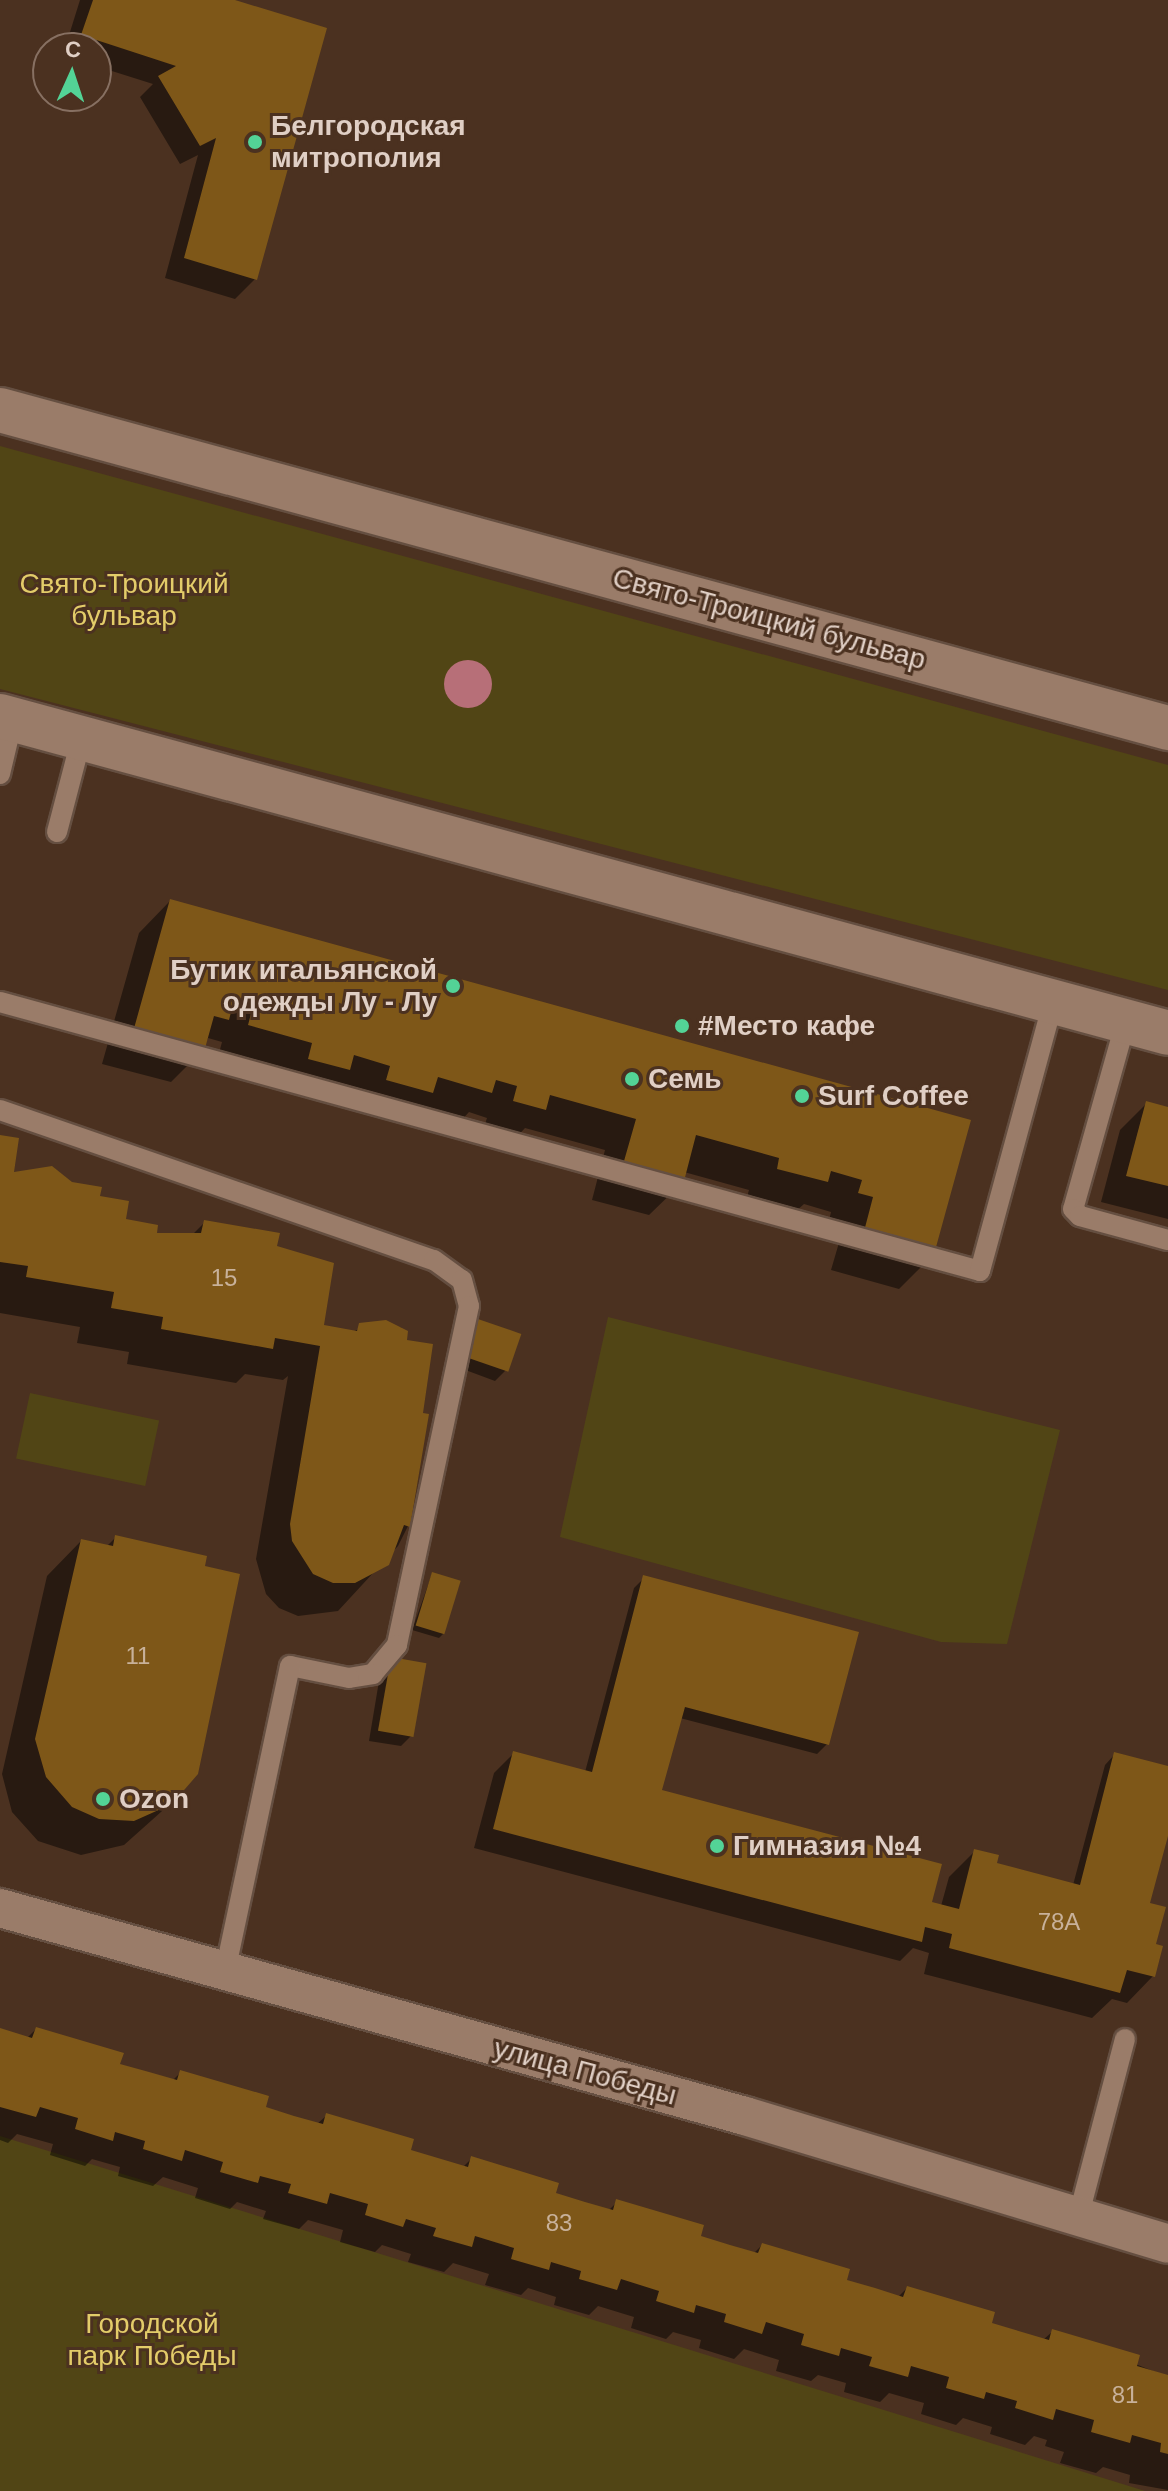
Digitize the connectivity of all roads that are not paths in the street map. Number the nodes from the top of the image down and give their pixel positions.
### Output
1 (0, 410) edge
2 (6, 718) edge
3 (1168, 728) edge
4 (82, 736) junction
5 (0, 774) edge
6 (57, 832) dead end
7 (0, 1002) edge
8 (1053, 1002) junction
9 (1126, 1021) junction
10 (1168, 1033) edge
11 (0, 1110) edge
12 (1168, 1240) edge
13 (0, 1908) edge
14 (225, 1972) junction
15 (1125, 2039) dead end
16 (1078, 2218) junction
17 (1168, 2244) edge

1 - 3 street, Свято-Троицкий бульвар
2 - 4 street
2 - 5 lane
4 - 6 lane
4 - 8 street
7 - 8 lane
8 - 9 street
9 - 10 street
9 - 12 lane
11 - 14 lane
13 - 14 street, улица Победы
14 - 16 street, улица Победы
15 - 16 lane
16 - 17 street, улица Победы

